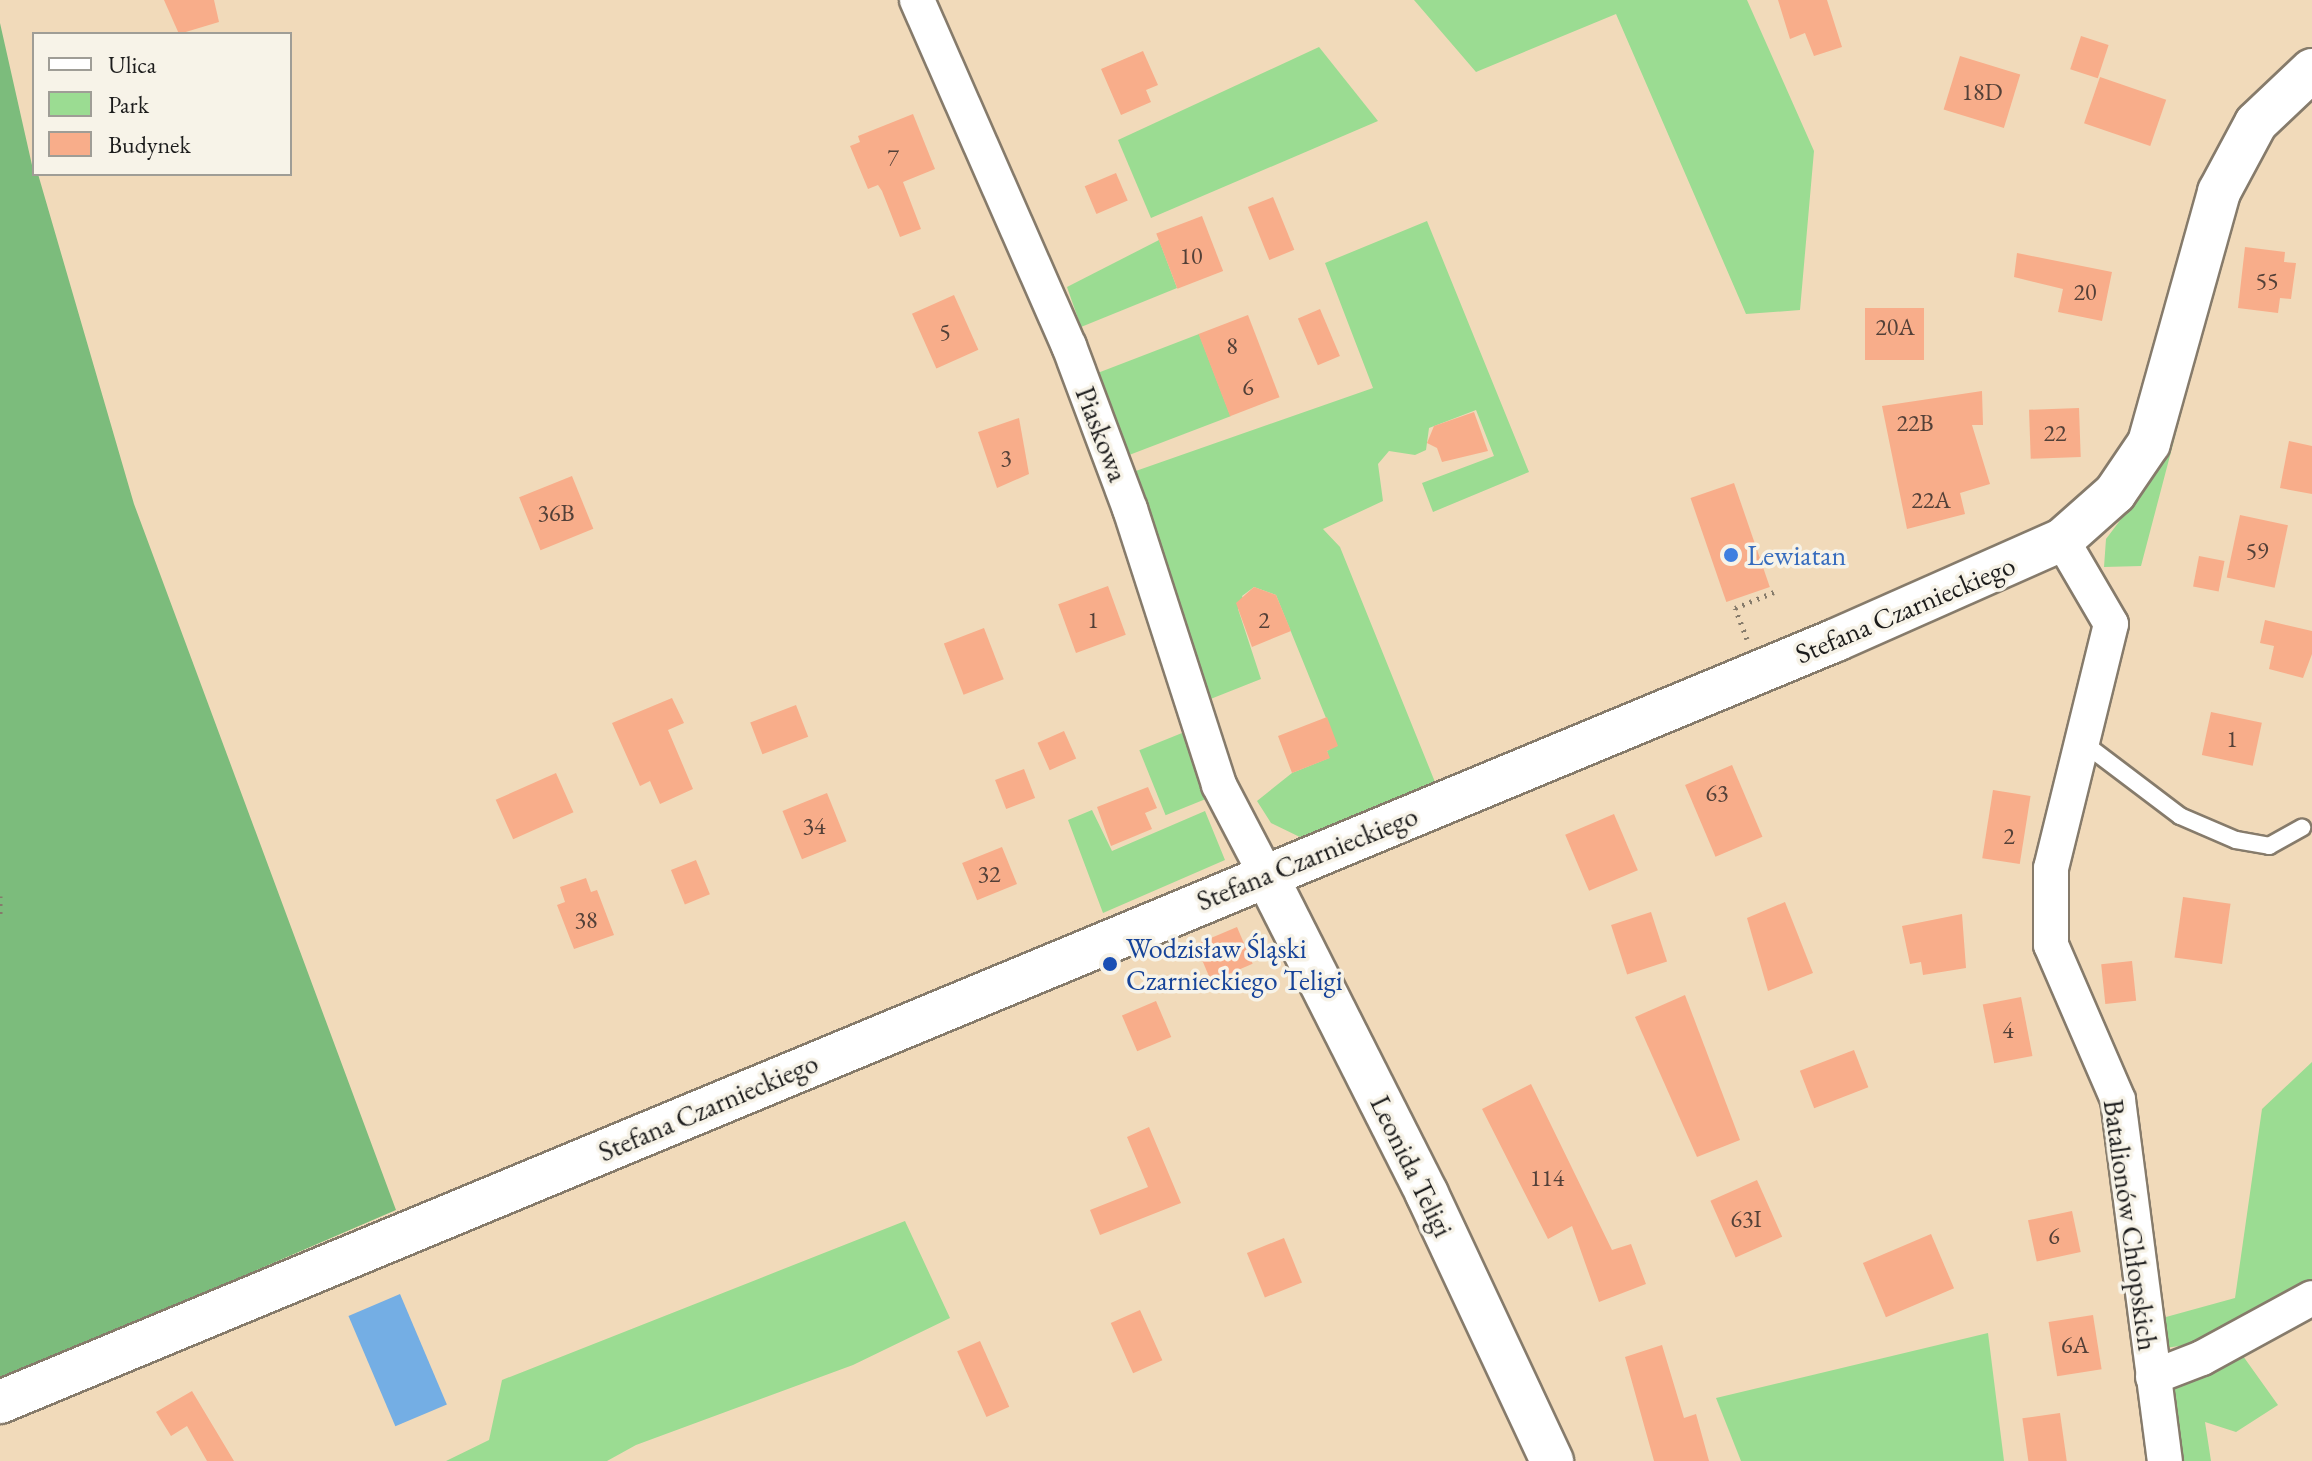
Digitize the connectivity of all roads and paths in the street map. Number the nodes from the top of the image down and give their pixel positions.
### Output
1 (917, 0) edge
2 (2312, 70) edge
3 (2062, 540) junction
4 (1774, 592) dead end
5 (1749, 644) dead end
6 (2081, 741) junction
7 (2302, 828) dead end
8 (1266, 875) junction
9 (0, 896) edge
10 (0, 917) edge
11 (2312, 1298) edge
12 (2153, 1377) junction
13 (0, 1402) edge
14 (1552, 1461) edge
15 (2165, 1461) edge

1 - 8 street, Piaskowa
2 - 3 street, Stefana Czarnieckiego
3 - 6 street, Batalionów Chłopskich
3 - 8 street, Stefana Czarnieckiego
4 - 5 path
6 - 7 lane
6 - 12 street, Batalionów Chłopskich
8 - 13 street, Stefana Czarnieckiego
8 - 14 street, Leonida Teligi
9 - 10 path
11 - 12 street
12 - 15 street, Batalionów Chłopskich

